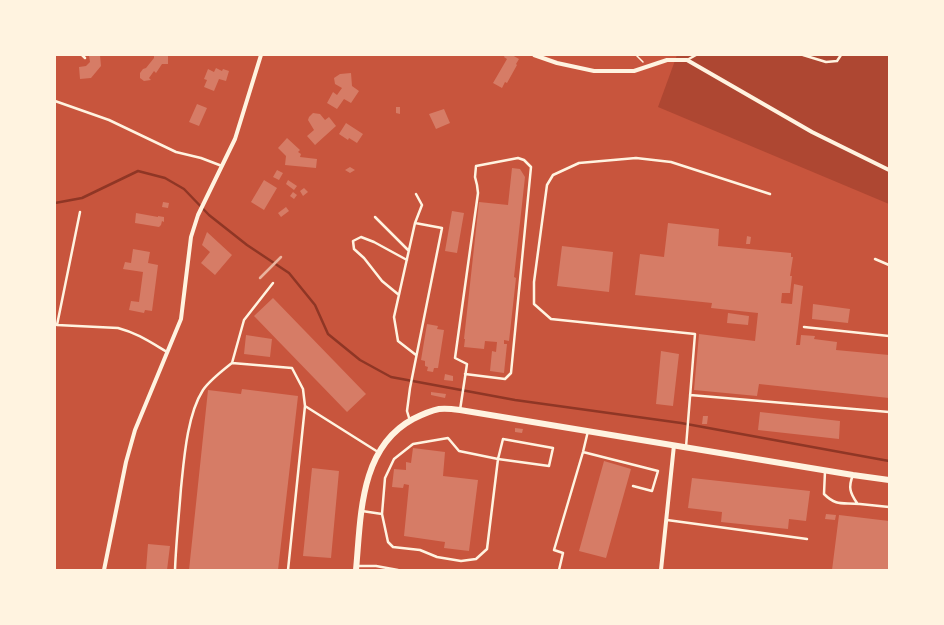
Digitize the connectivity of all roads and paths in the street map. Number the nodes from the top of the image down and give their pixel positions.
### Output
1 (82, 55) edge
2 (261, 55) edge
3 (534, 55) edge
4 (636, 55) edge
5 (696, 55) edge
6 (803, 55) edge
7 (841, 55) edge
8 (85, 58) dead end
9 (687, 60) junction
10 (648, 66) junction
11 (55, 101) edge
12 (222, 166) junction
13 (889, 170) edge
14 (416, 194) dead end
15 (770, 194) dead end
16 (80, 212) dead end
17 (375, 218) dead end
18 (415, 223) junction
19 (409, 251) junction
20 (876, 258) dead end
21 (407, 260) junction
22 (889, 265) edge
23 (273, 283) dead end
24 (399, 295) junction
25 (56, 325) edge
26 (804, 327) dead end
27 (889, 336) edge
28 (167, 352) junction
29 (416, 355) junction
30 (232, 363) junction
31 (466, 374) junction
32 (690, 395) junction
33 (305, 406) junction
34 (460, 410) junction
35 (889, 412) edge
36 (410, 421) junction
37 (588, 431) junction
38 (674, 445) junction
39 (686, 447) junction
40 (378, 452) junction
41 (584, 452) junction
42 (498, 459) junction
43 (825, 471) junction
44 (853, 475) junction
45 (889, 480) edge
46 (632, 486) dead end
47 (858, 504) junction
48 (889, 507) edge
49 (362, 511) junction
50 (382, 514) junction
51 (666, 520) junction
52 (807, 539) dead end
53 (356, 568) edge
54 (104, 570) edge
55 (175, 570) edge
56 (288, 570) edge
57 (398, 570) edge
58 (559, 570) edge
59 (661, 570) edge

1 - 8 lane
2 - 12 street
3 - 10 street
4 - 10 path
5 - 9 lane
6 - 7 lane
9 - 10 street
9 - 13 street
11 - 12 lane
12 - 28 street
14 - 18 lane
15 - 32 lane
16 - 25 lane
17 - 19 lane
18 - 19 lane
18 - 29 lane
19 - 21 lane
20 - 22 lane
21 - 24 lane
21 - 24 lane
23 - 30 lane
24 - 29 lane
25 - 28 lane
26 - 27 lane
28 - 54 street
29 - 36 lane
30 - 33 lane
30 - 55 lane
31 - 31 lane
31 - 34 lane
32 - 35 lane
32 - 39 lane
33 - 40 lane
33 - 56 lane
34 - 36 street
34 - 37 street
36 - 40 street
37 - 38 street
37 - 41 lane
38 - 39 street
38 - 51 street
39 - 43 street
40 - 49 street
41 - 46 lane
41 - 58 lane
42 - 42 lane
42 - 50 lane
42 - 50 lane
43 - 44 street
43 - 47 lane
44 - 45 street
44 - 47 lane
47 - 48 lane
49 - 50 lane
49 - 53 street
51 - 52 lane
51 - 59 street
53 - 57 lane

